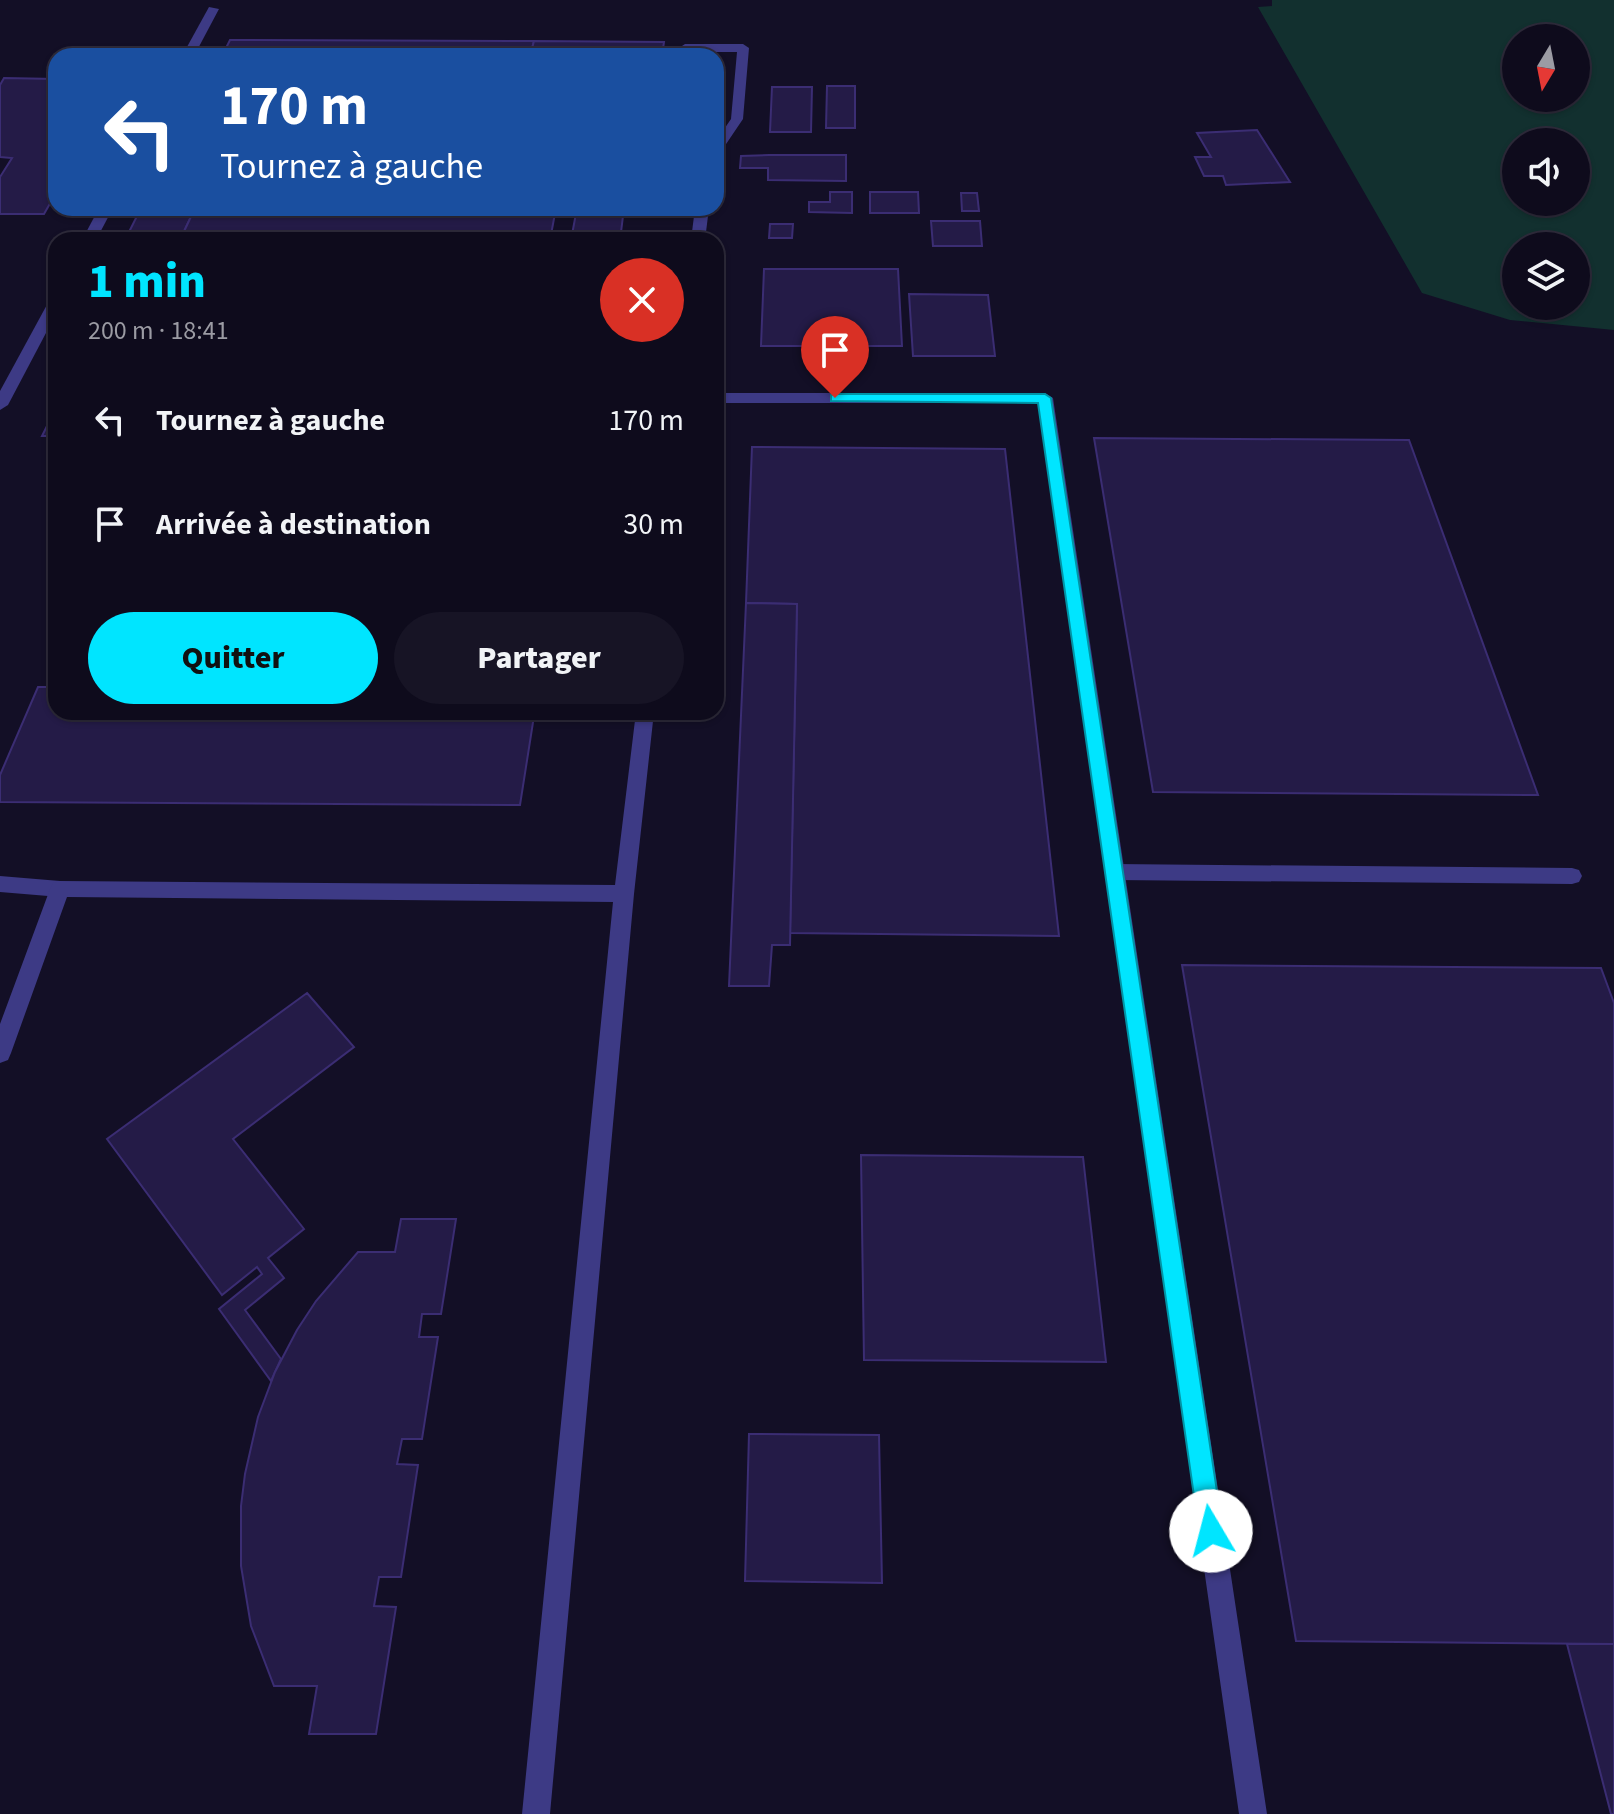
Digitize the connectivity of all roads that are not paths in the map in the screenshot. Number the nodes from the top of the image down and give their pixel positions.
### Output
1 (213, 9) dead end
2 (192, 48) edge
3 (685, 48) edge
4 (724, 48) edge
5 (724, 48) edge
6 (724, 138) edge
7 (48, 316) edge
8 (724, 398) edge
9 (0, 405) edge
10 (644, 720) edge
11 (1114, 872) junction
12 (1572, 876) dead end
13 (0, 884) edge
14 (60, 889) junction
15 (624, 894) junction
16 (0, 1053) edge
17 (536, 1814) edge
18 (1253, 1814) edge

1 - 2 street
3 - 5 street
4 - 6 street
7 - 9 street
8 - 11 street
10 - 15 street
11 - 12 street
11 - 18 street
13 - 14 street
14 - 15 street
14 - 16 street
15 - 17 street

